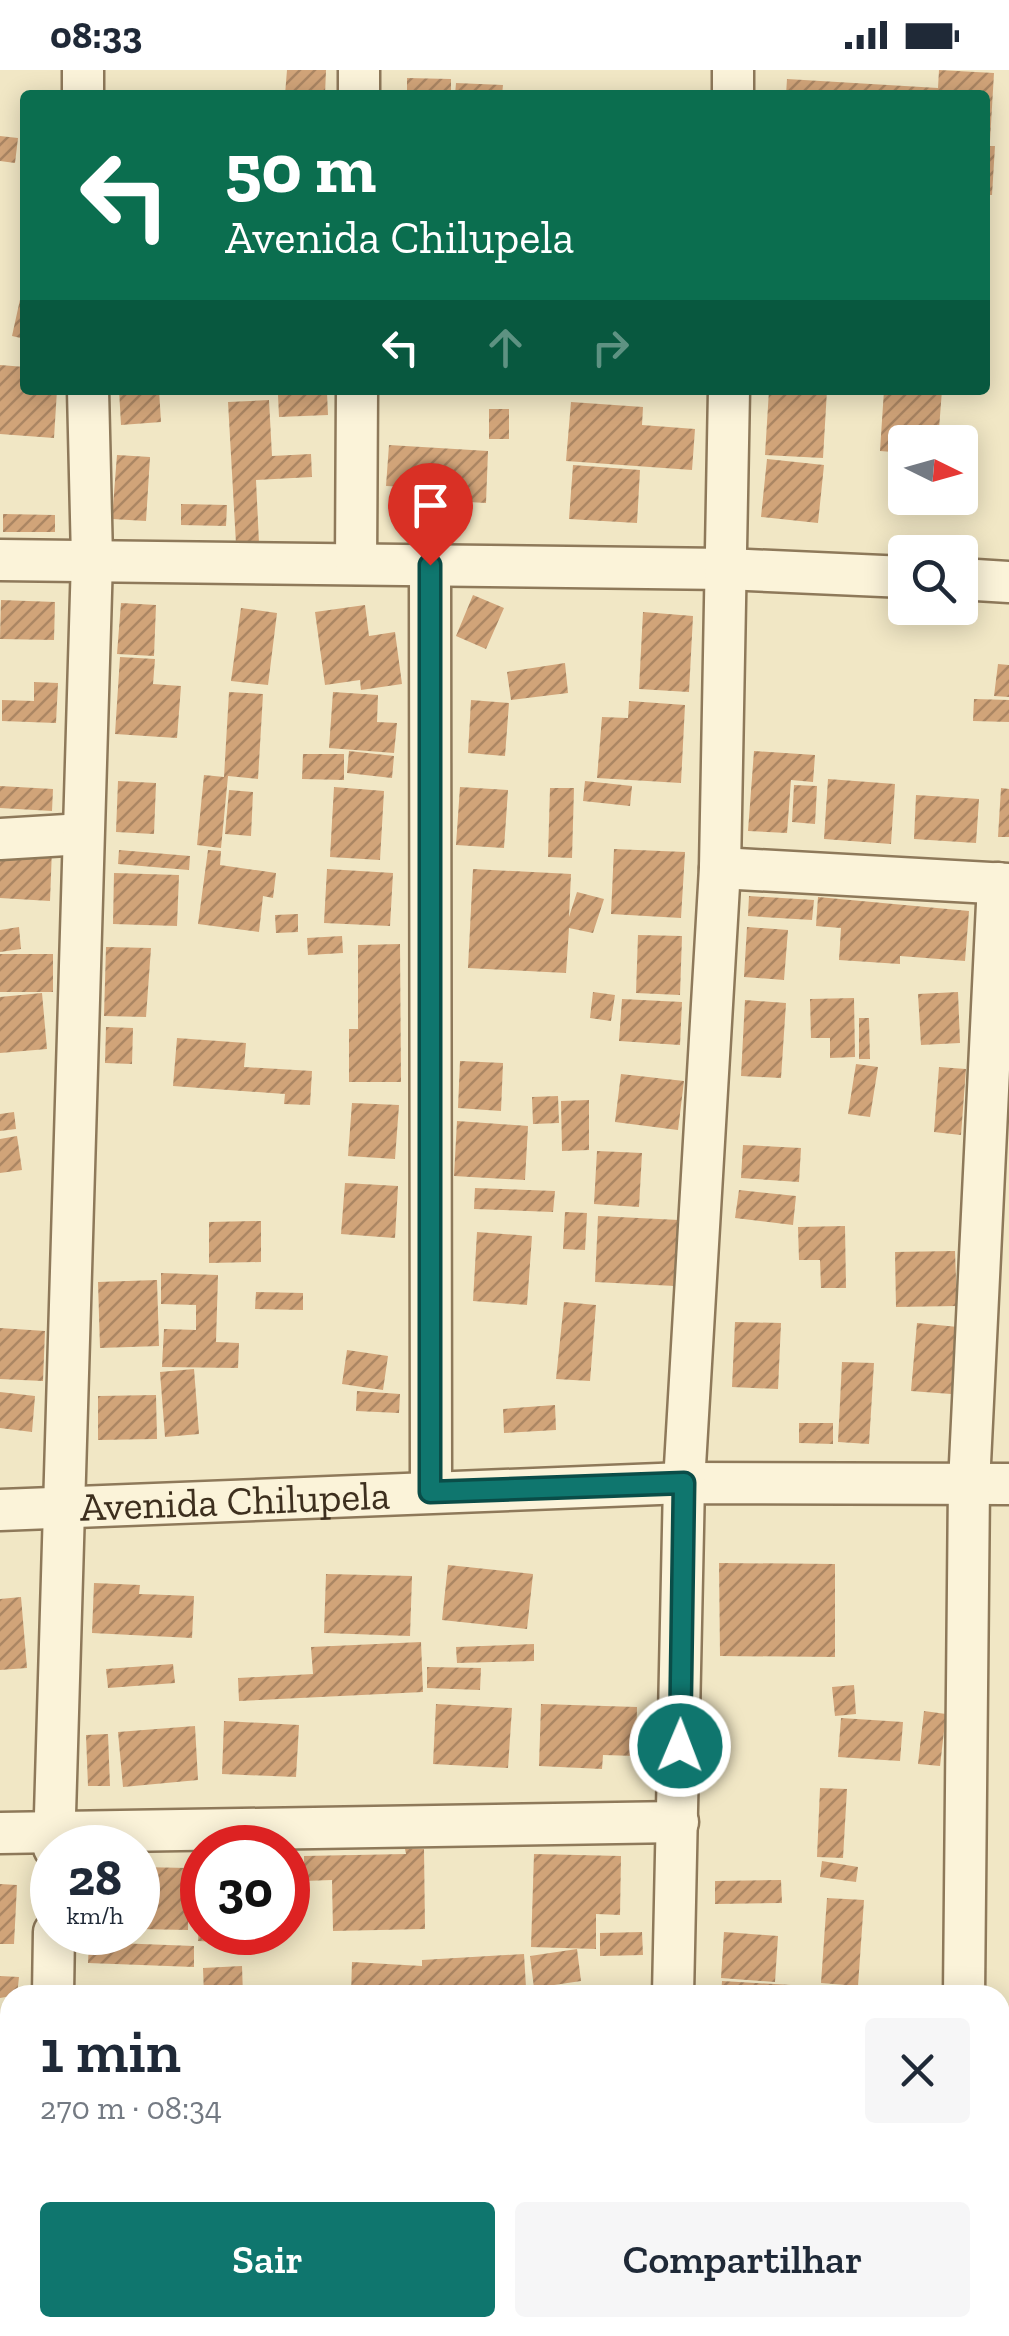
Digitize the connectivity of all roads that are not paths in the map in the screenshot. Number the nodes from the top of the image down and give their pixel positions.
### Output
1 (88, 395) edge
2 (358, 395) edge
3 (729, 395) edge
4 (0, 560) edge
5 (92, 560) junction
6 (356, 564) junction
7 (430, 565) junction
8 (726, 569) junction
9 (888, 576) edge
10 (978, 581) edge
11 (1009, 582) edge
12 (83, 834) junction
13 (0, 838) edge
14 (720, 868) junction
15 (1004, 884) edge
16 (684, 1483) junction
17 (969, 1484) junction
18 (1009, 1484) edge
19 (430, 1492) junction
20 (64, 1506) junction
21 (0, 1510) edge
22 (678, 1822) junction
23 (54, 1825) edge
24 (0, 1833) edge
25 (30, 1836) edge
26 (160, 1836) edge
27 (54, 1955) edge
28 (53, 1985) edge
29 (673, 1985) edge
30 (964, 1985) edge

1 - 5 street
2 - 6 street
3 - 8 street
4 - 5 street
5 - 6 street
5 - 12 street
6 - 7 street
7 - 8 street
7 - 19 street
8 - 9 street
8 - 14 street
10 - 11 street
12 - 13 street
12 - 20 street
14 - 15 street
14 - 16 street
15 - 17 street
16 - 17 street, Avenida Chilupela
16 - 19 street, Avenida Chilupela
16 - 22 street
17 - 18 street, Avenida Chilupela
17 - 30 street
19 - 20 street, Avenida Chilupela
20 - 21 street, Avenida Chilupela
20 - 23 street
22 - 26 street
22 - 29 street
24 - 25 street
27 - 28 street

